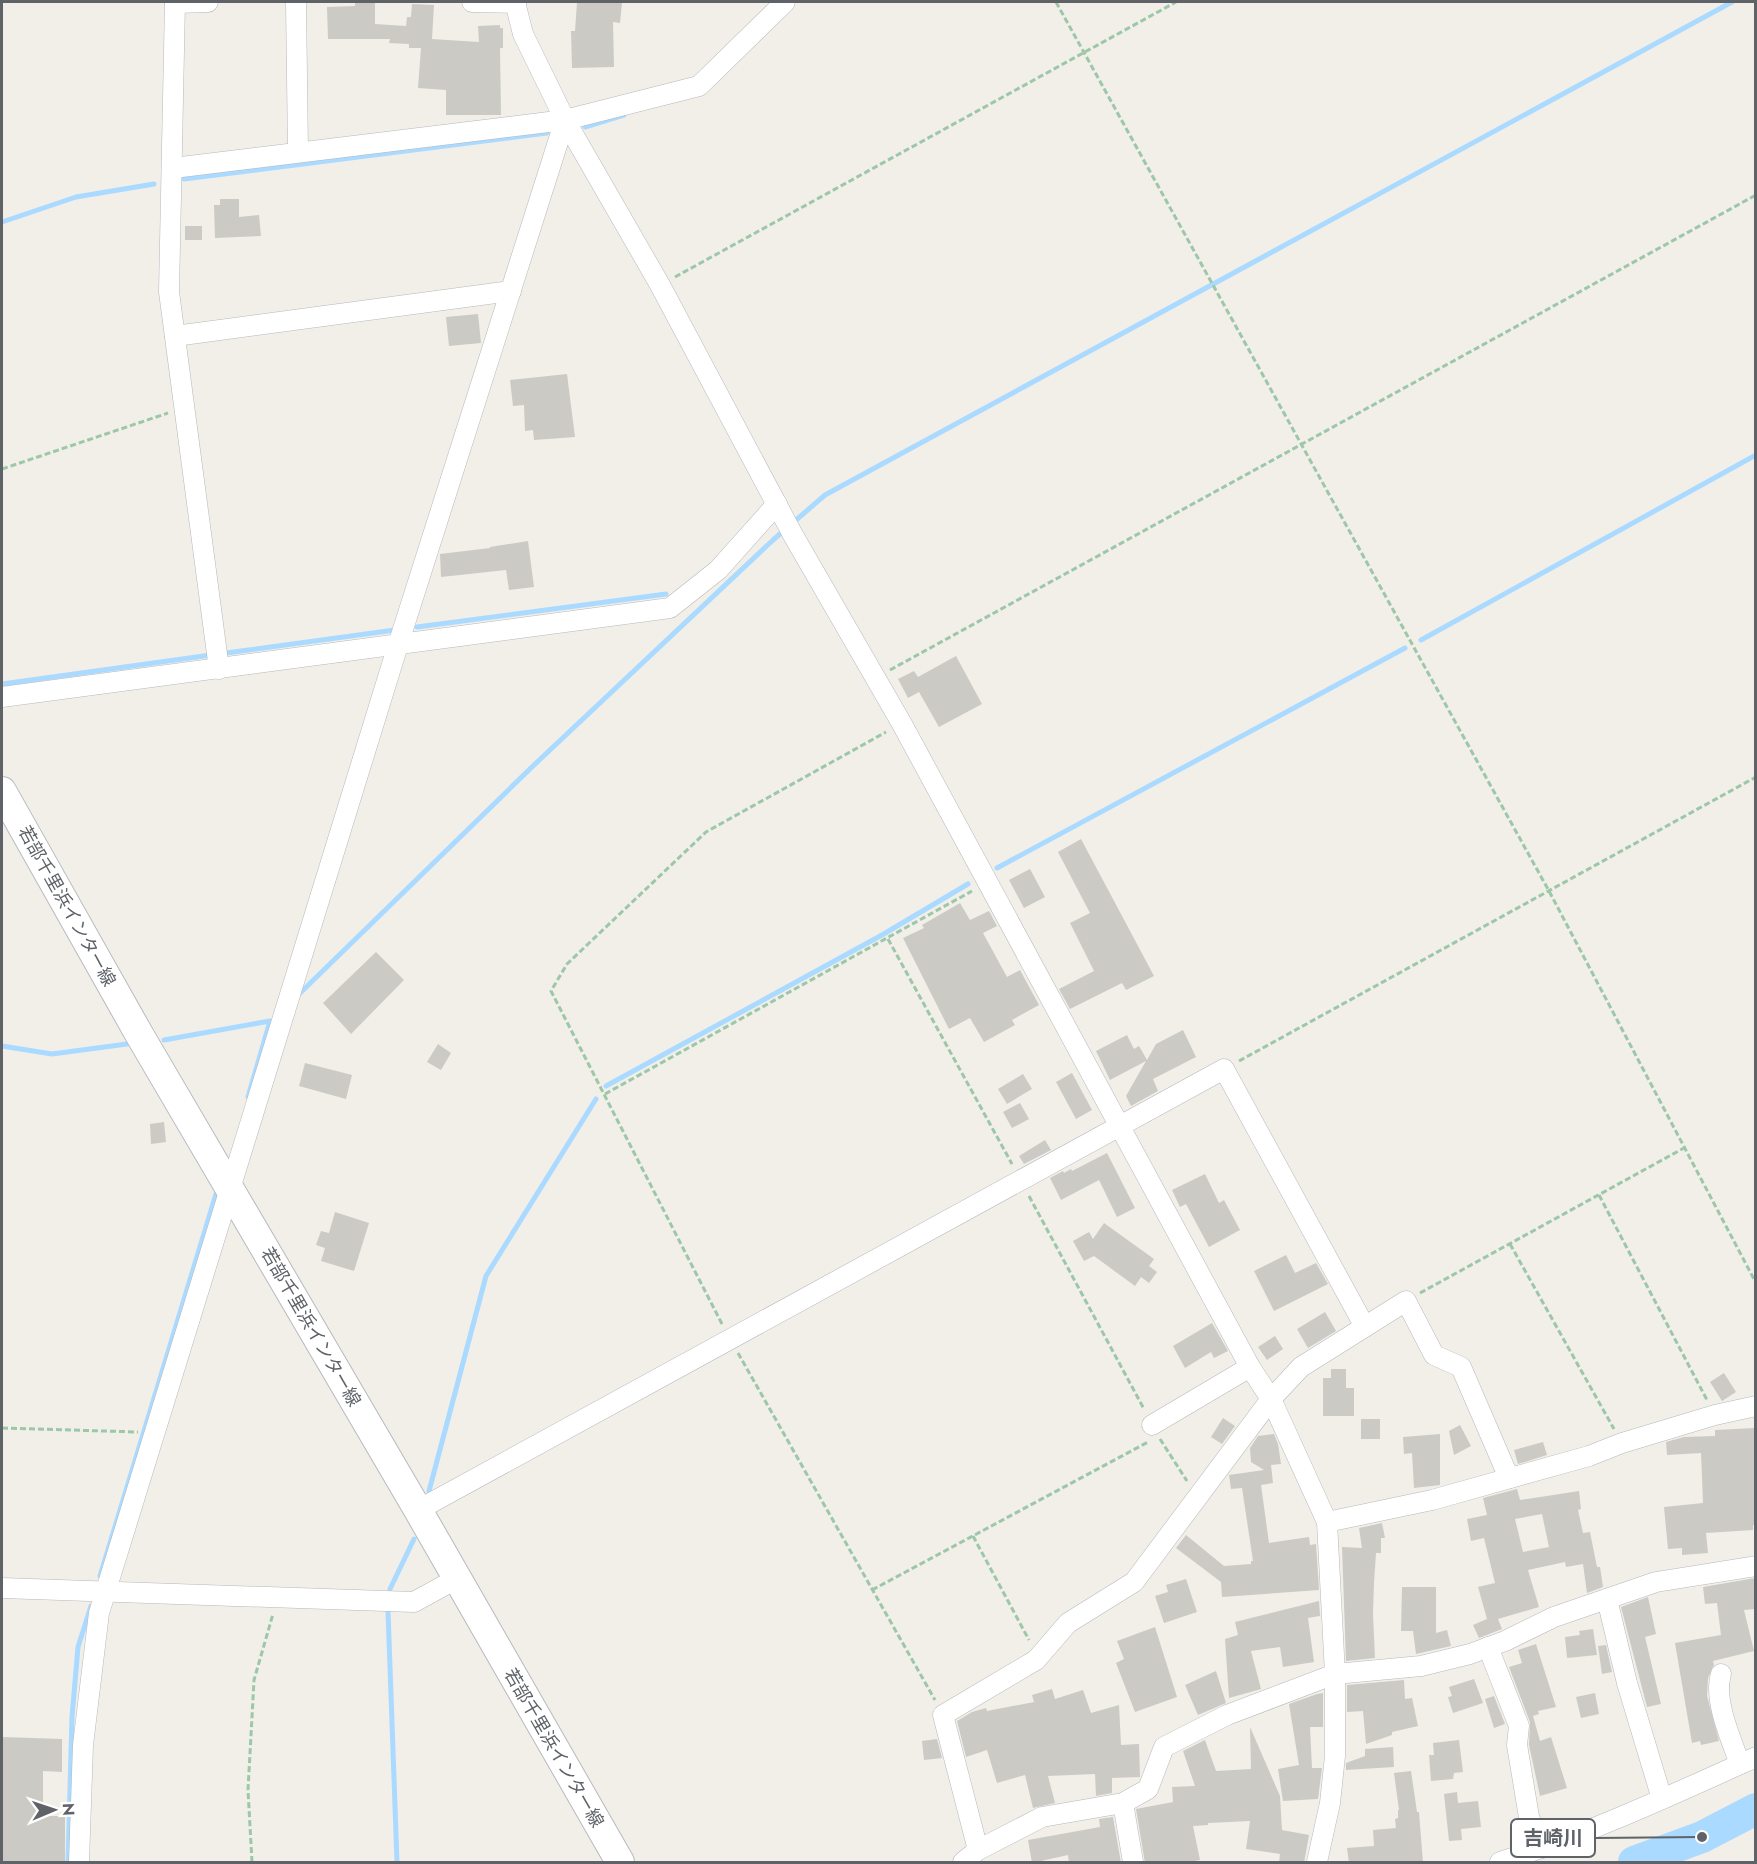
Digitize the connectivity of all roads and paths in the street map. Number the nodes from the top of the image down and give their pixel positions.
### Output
1 (175, 2) edge
2 (208, 2) edge
3 (296, 2) edge
4 (472, 2) edge
5 (515, 2) edge
6 (785, 2) edge
7 (1056, 2) edge
8 (1176, 2) edge
9 (1084, 52) junction
10 (565, 120) junction
11 (298, 152) junction
12 (173, 168) junction
13 (1755, 195) edge
14 (660, 285) junction
15 (511, 291) junction
16 (175, 336) junction
17 (185, 407) junction
18 (1300, 445) junction
19 (2, 469) edge
20 (780, 510) junction
21 (398, 645) junction
22 (219, 669) junction
23 (875, 678) junction
24 (2, 697) edge
25 (902, 724) junction
26 (1755, 777) edge
27 (2, 791) edge
28 (987, 883) junction
29 (1549, 891) junction
30 (888, 939) junction
31 (1224, 1069) junction
32 (605, 1094) junction
33 (1119, 1126) junction
34 (1684, 1148) junction
35 (1021, 1180) junction
36 (231, 1190) junction
37 (1599, 1195) junction
38 (1510, 1244) junction
39 (1755, 1282) edge
40 (1406, 1301) junction
41 (1365, 1328) junction
42 (730, 1338) junction
43 (1250, 1367) junction
44 (1271, 1399) junction
45 (1755, 1406) edge
46 (1715, 1414) junction
47 (2, 1428) edge
48 (1155, 1430) junction
49 (136, 1432) dead end
50 (1622, 1443) junction
51 (1509, 1478) junction
52 (1198, 1498) junction
53 (418, 1510) junction
54 (1327, 1522) junction
55 (973, 1536) junction
56 (1755, 1566) edge
57 (456, 1579) junction
58 (2, 1588) edge
59 (872, 1590) junction
60 (106, 1591) junction
61 (278, 1598) junction
62 (1608, 1599) junction
63 (1488, 1647) junction
64 (1038, 1657) junction
65 (1335, 1674) junction
66 (1721, 1674) dead end
67 (943, 1715) junction
68 (1748, 1760) edge
69 (1662, 1799) junction
70 (1123, 1803) junction
71 (1542, 1848) junction
72 (971, 1856) edge
73 (79, 1863) edge
74 (252, 1863) edge
75 (620, 1863) edge
76 (1133, 1863) edge
77 (1317, 1863) edge
78 (1500, 1863) edge

1 - 2 street
1 - 12 street
3 - 11 street
4 - 5 street
5 - 10 street
6 - 10 street
7 - 9 path
8 - 9 path
9 - 14 path
9 - 18 path
10 - 11 street
10 - 14 street
10 - 15 street
11 - 12 street
12 - 16 street
13 - 18 path
14 - 20 street
15 - 16 street
15 - 21 street
16 - 17 street
17 - 19 path
17 - 22 street
18 - 23 path
18 - 29 path
20 - 21 street
20 - 23 street
21 - 22 street
21 - 36 street
22 - 24 street
23 - 25 street
25 - 28 street
25 - 32 path
26 - 29 path
27 - 36 main road, 若部千里浜インター線
28 - 30 path
28 - 33 street
29 - 31 path
29 - 34 path
30 - 32 path
30 - 35 path
31 - 33 street
31 - 41 street
32 - 42 path
33 - 35 street
33 - 43 street
34 - 37 path
34 - 39 path
35 - 42 street
35 - 48 path
36 - 53 main road, 若部千里浜インター線
36 - 60 street
37 - 38 path
37 - 46 path
38 - 40 path
38 - 50 path
40 - 41 street
40 - 51 street
41 - 44 street
42 - 53 street
42 - 59 path
43 - 44 street
43 - 48 street
44 - 52 street
44 - 54 street
45 - 46 street
46 - 50 street
47 - 49 path
48 - 52 path
48 - 55 path
50 - 51 street
51 - 54 street
52 - 64 street
53 - 57 main road, 若部千里浜インター線
54 - 65 street
55 - 59 path
55 - 64 path
56 - 62 street
57 - 61 street
57 - 75 main road, 若部千里浜インター線
58 - 60 street
59 - 67 path
60 - 61 street
60 - 73 street
61 - 74 path
62 - 63 street
62 - 69 street
63 - 65 street
63 - 71 street
64 - 67 street
65 - 70 street
65 - 77 street
66 - 68 street
67 - 72 street
68 - 69 street
69 - 71 street
70 - 72 street
70 - 76 street
71 - 78 street

